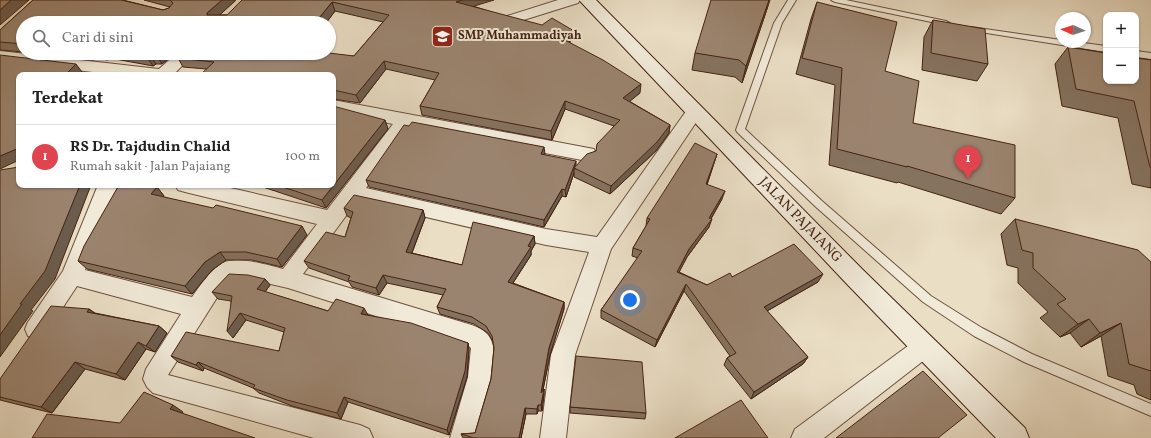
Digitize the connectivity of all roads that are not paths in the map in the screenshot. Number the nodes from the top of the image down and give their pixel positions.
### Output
1 (573, 0) edge
2 (587, 0) edge
3 (792, 0) edge
4 (835, 0) edge
5 (508, 20) edge
6 (954, 24) edge
7 (969, 28) edge
8 (1103, 49) edge
9 (1139, 54) edge
10 (0, 56) edge
11 (1151, 56) edge
12 (16, 58) edge
13 (34, 60) edge
14 (179, 60) edge
15 (137, 72) edge
16 (166, 72) edge
17 (336, 107) edge
18 (695, 112) junction
19 (405, 120) junction
20 (586, 154) edge
21 (107, 188) edge
22 (198, 188) edge
23 (352, 192) junction
24 (331, 219) junction
25 (602, 246) junction
26 (72, 276) junction
27 (288, 279) junction
28 (197, 308) junction
29 (924, 346) junction
30 (23, 348) edge
31 (1151, 410) edge
32 (360, 438) edge
33 (464, 438) edge
34 (553, 438) edge
35 (804, 438) edge
36 (1015, 438) edge

1 - 5 street
2 - 18 main road, JALAN PAJAIANG
3 - 31 lane
4 - 6 lane
7 - 8 lane
9 - 11 lane
10 - 12 street
13 - 15 street
14 - 16 street
17 - 19 street
18 - 25 street
18 - 29 main road, JALAN PAJAIANG
19 - 20 street
19 - 23 street
21 - 26 street
22 - 24 street
23 - 24 street
23 - 25 street
24 - 27 street
25 - 34 street
26 - 28 street
26 - 30 street
27 - 28 street
27 - 33 street
28 - 32 street
29 - 35 street
29 - 36 main road, JALAN PAJAIANG

